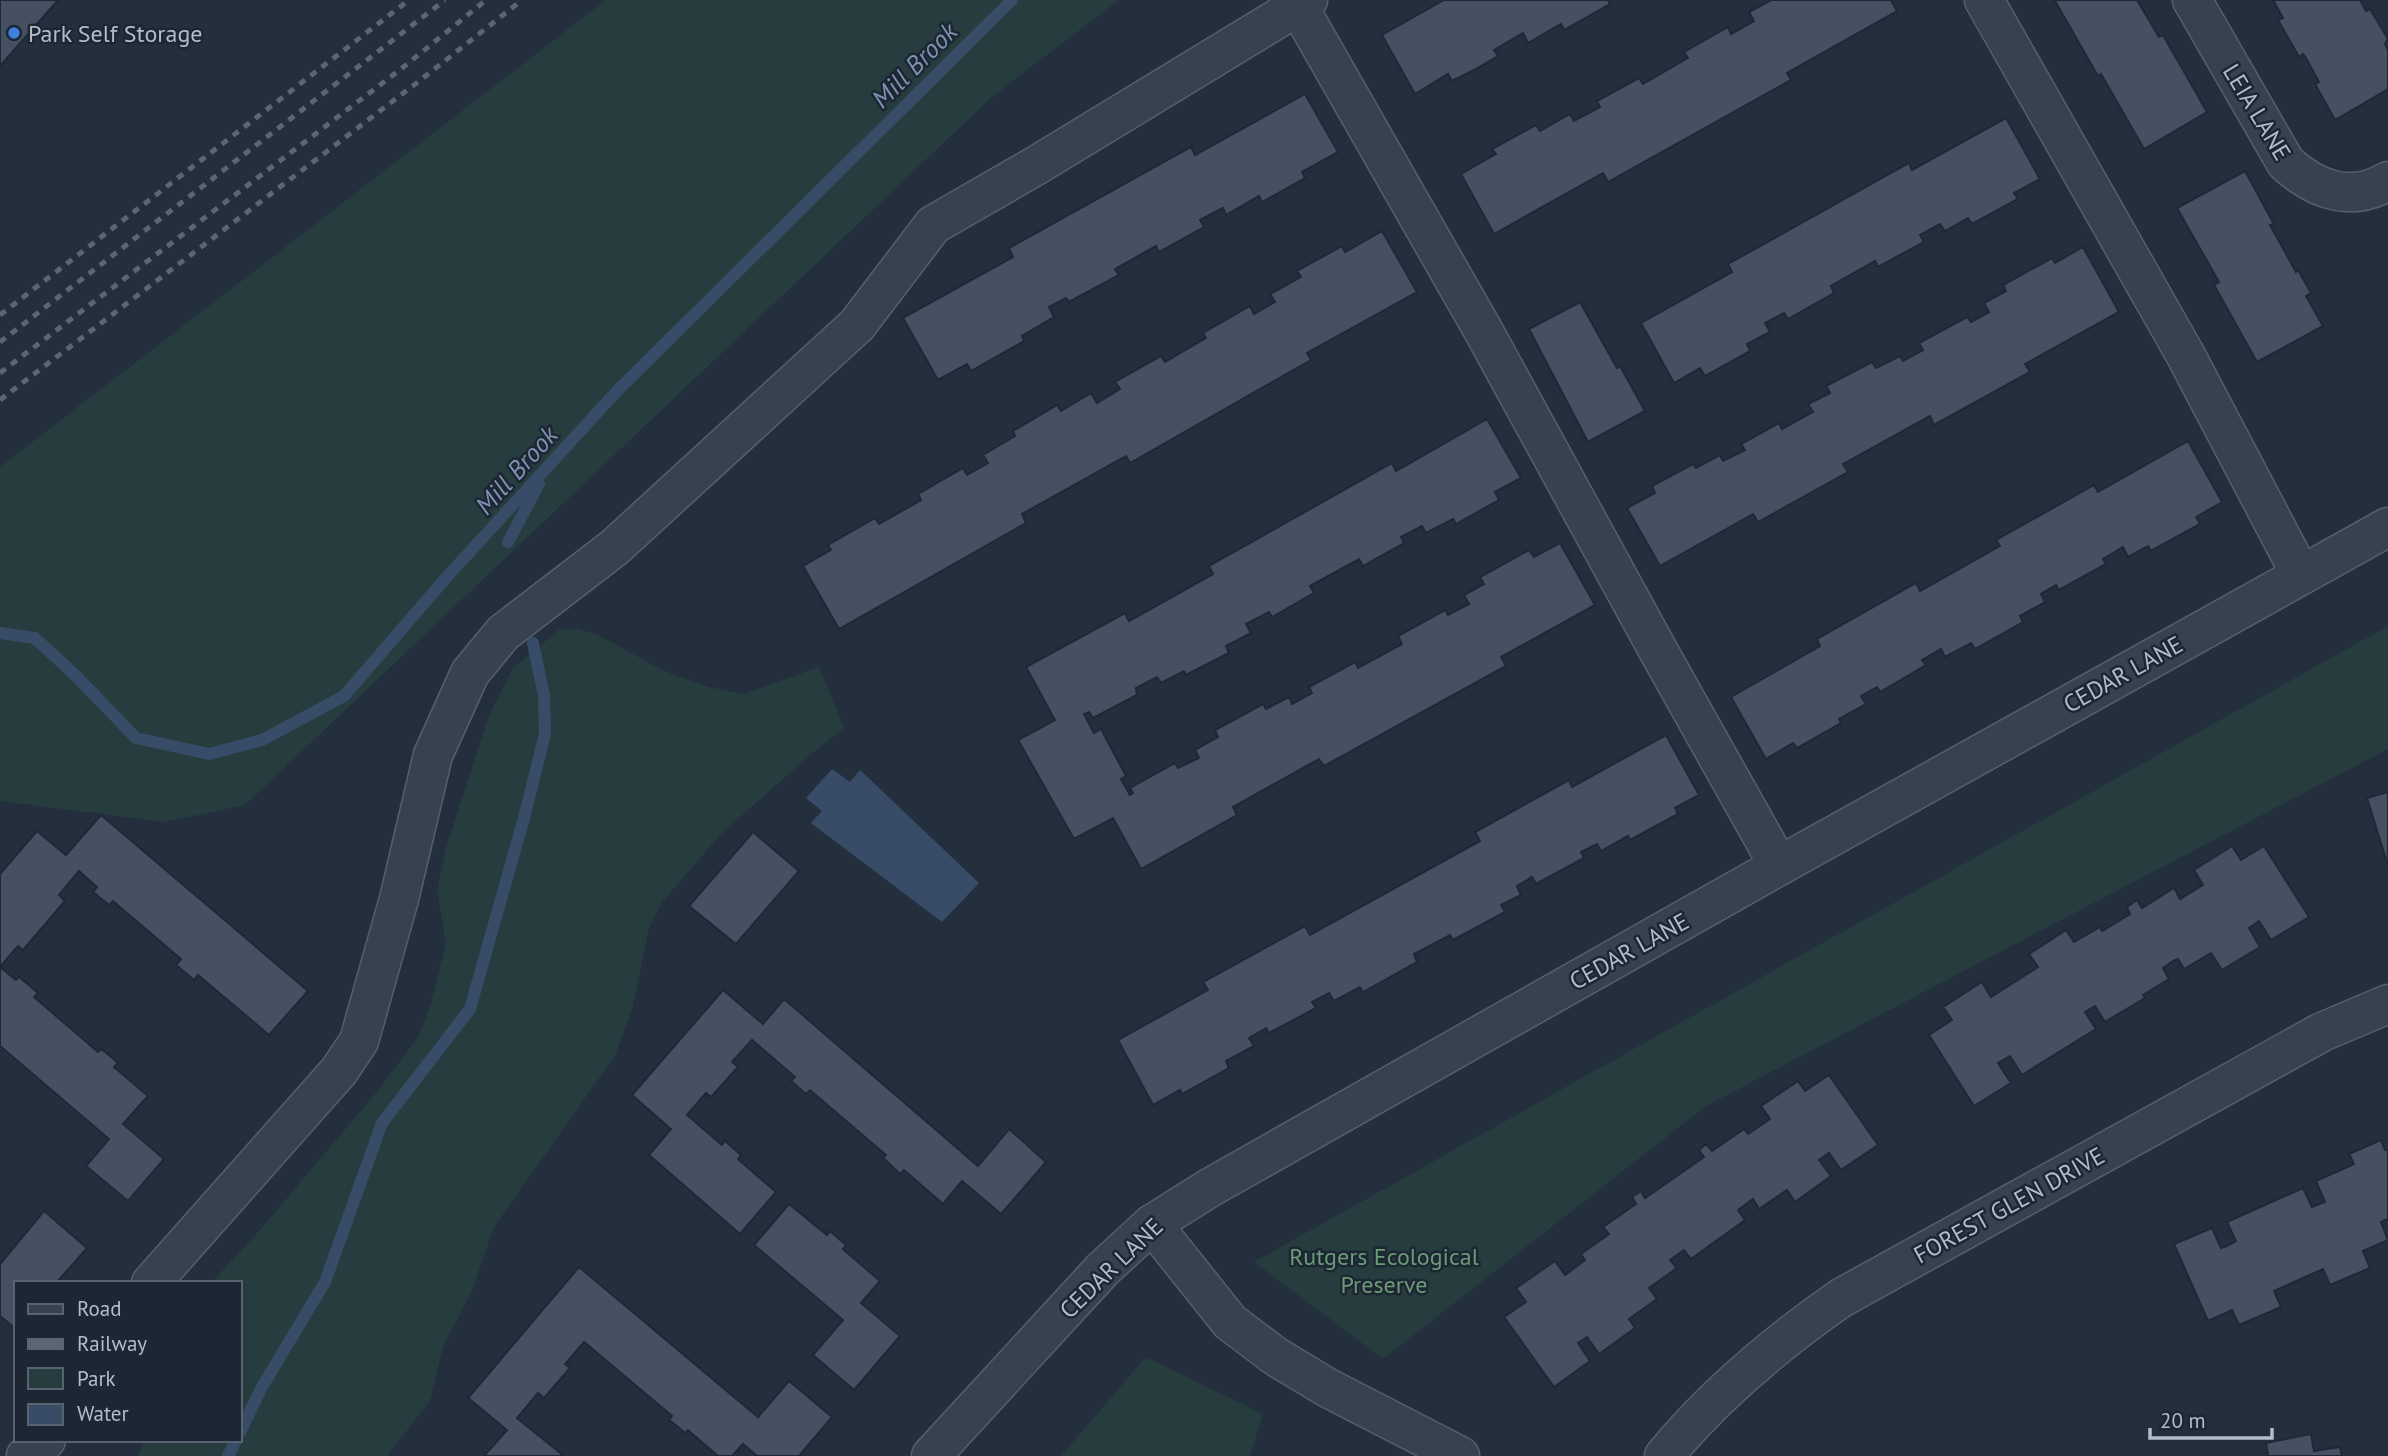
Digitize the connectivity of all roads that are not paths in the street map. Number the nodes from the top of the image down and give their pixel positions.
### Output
1 (1984, 0) edge
2 (2192, 0) edge
3 (1303, 3) edge
4 (2388, 181) edge
5 (2388, 527) edge
6 (2301, 575) junction
7 (1779, 866) junction
8 (2388, 1004) edge
9 (1152, 1224) junction
10 (152, 1281) edge
11 (44, 1442) edge
12 (26, 1456) edge
13 (931, 1456) edge
14 (1460, 1456) edge
15 (1664, 1456) edge

1 - 6 street
2 - 4 street, LEIA LANE
3 - 7 street
3 - 10 street
5 - 6 street, CEDAR LANE
6 - 7 street, CEDAR LANE
7 - 9 street, CEDAR LANE
8 - 15 street, FOREST GLEN DRIVE
9 - 13 street, CEDAR LANE
9 - 14 street
11 - 12 street

